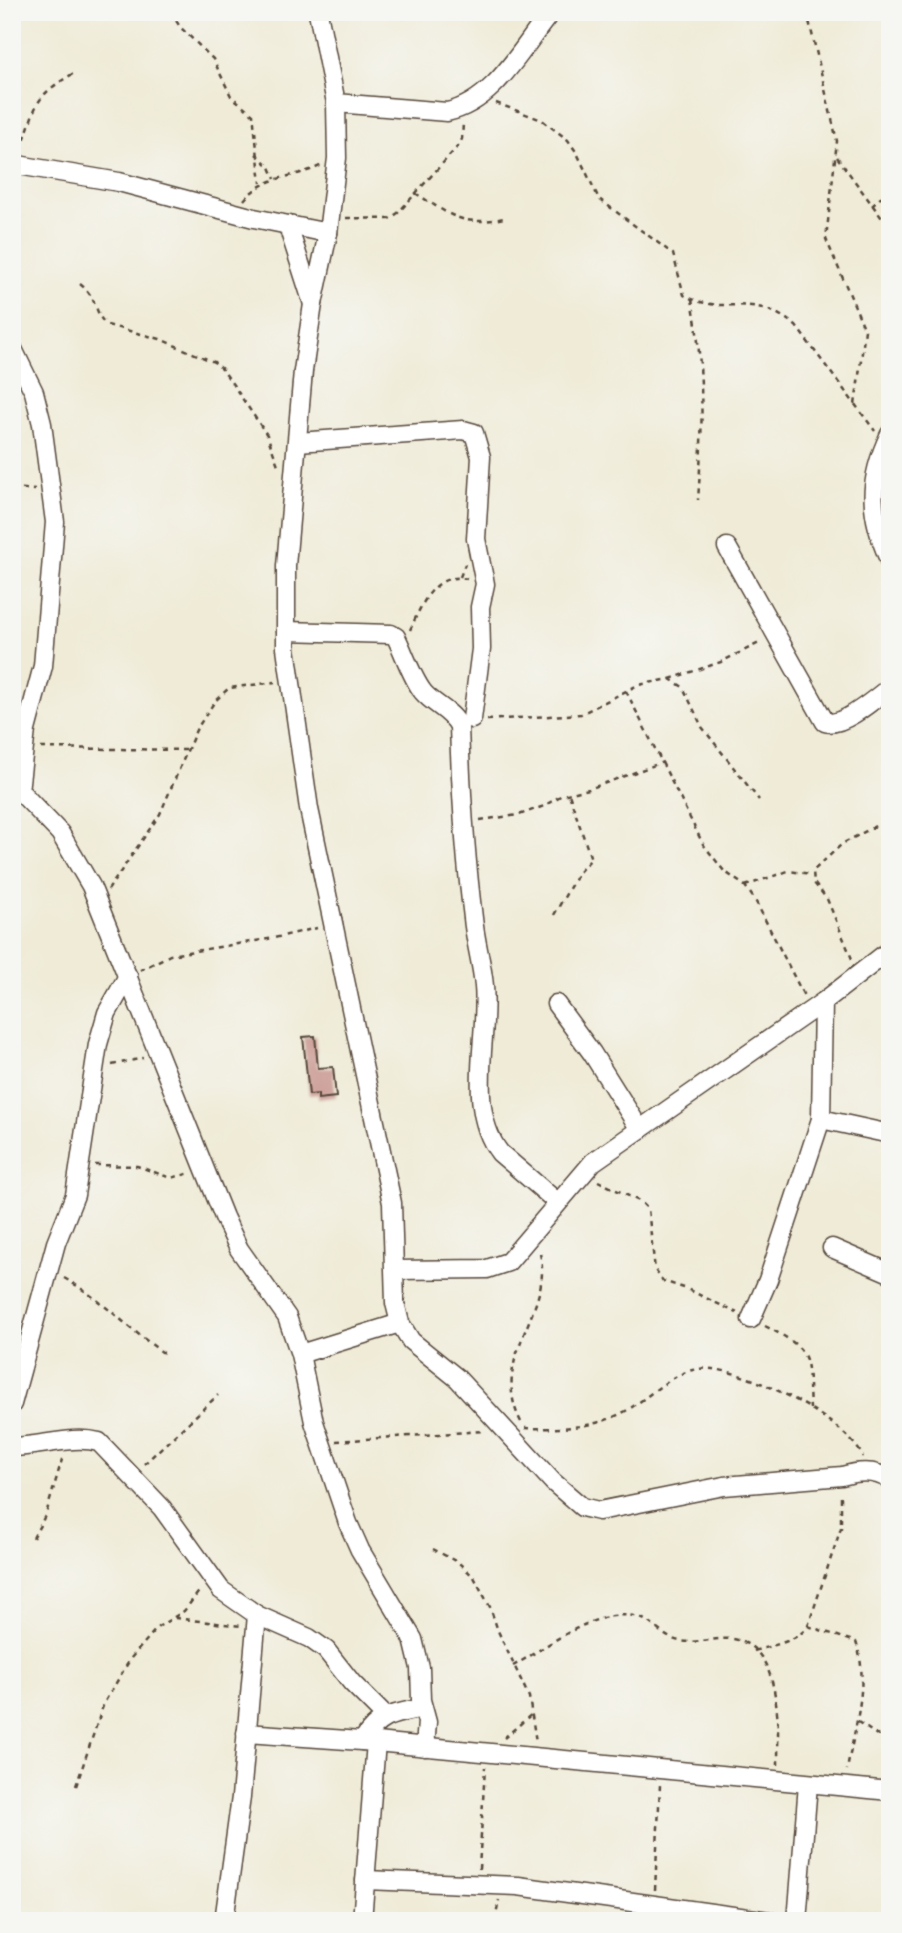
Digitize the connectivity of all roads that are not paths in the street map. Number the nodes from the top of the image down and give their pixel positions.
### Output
1 (317, 12) edge
2 (551, 12) edge
3 (336, 103) junction
4 (14, 164) edge
5 (288, 226) junction
6 (329, 226) junction
7 (313, 304) junction
8 (12, 347) edge
9 (887, 439) edge
10 (298, 442) junction
11 (727, 547) dead end
12 (890, 562) edge
13 (286, 631) junction
14 (890, 687) edge
15 (472, 719) road end
16 (16, 787) edge
17 (890, 950) edge
18 (128, 976) junction
19 (556, 1004) dead end
20 (817, 1007) junction
21 (821, 1119) junction
22 (639, 1128) junction
23 (890, 1134) edge
24 (557, 1202) junction
25 (832, 1248) dead end
26 (396, 1270) junction
27 (890, 1273) edge
28 (751, 1320) road end
29 (400, 1322) junction
30 (300, 1354) junction
31 (12, 1404) edge
32 (12, 1447) edge
33 (890, 1480) edge
34 (256, 1621) junction
35 (423, 1708) junction
36 (385, 1716) junction
37 (246, 1733) junction
38 (369, 1741) junction
39 (425, 1747) junction
40 (808, 1784) junction
41 (890, 1791) edge
42 (365, 1880) junction
43 (225, 1921) edge
44 (362, 1921) edge
45 (769, 1921) edge
46 (797, 1921) edge

1 - 3 street
2 - 3 street
3 - 6 street
4 - 5 street
5 - 6 street
5 - 7 street
6 - 7 street
7 - 10 street
8 - 16 street
9 - 12 street
10 - 13 street
10 - 15 street
11 - 14 street
13 - 24 street
13 - 26 street
16 - 18 street
17 - 20 street
18 - 30 street
18 - 31 street
19 - 22 street
20 - 21 street
20 - 22 street
21 - 23 street
21 - 28 street
22 - 24 street
24 - 26 street
25 - 27 street
26 - 29 street
29 - 30 street
29 - 33 street
30 - 35 street
32 - 34 street
34 - 36 street
34 - 37 street
35 - 36 street
35 - 39 street
36 - 38 street
37 - 38 street
37 - 43 street
38 - 39 street
38 - 42 street
39 - 40 street
40 - 41 street
40 - 46 street
42 - 44 street
42 - 45 street

